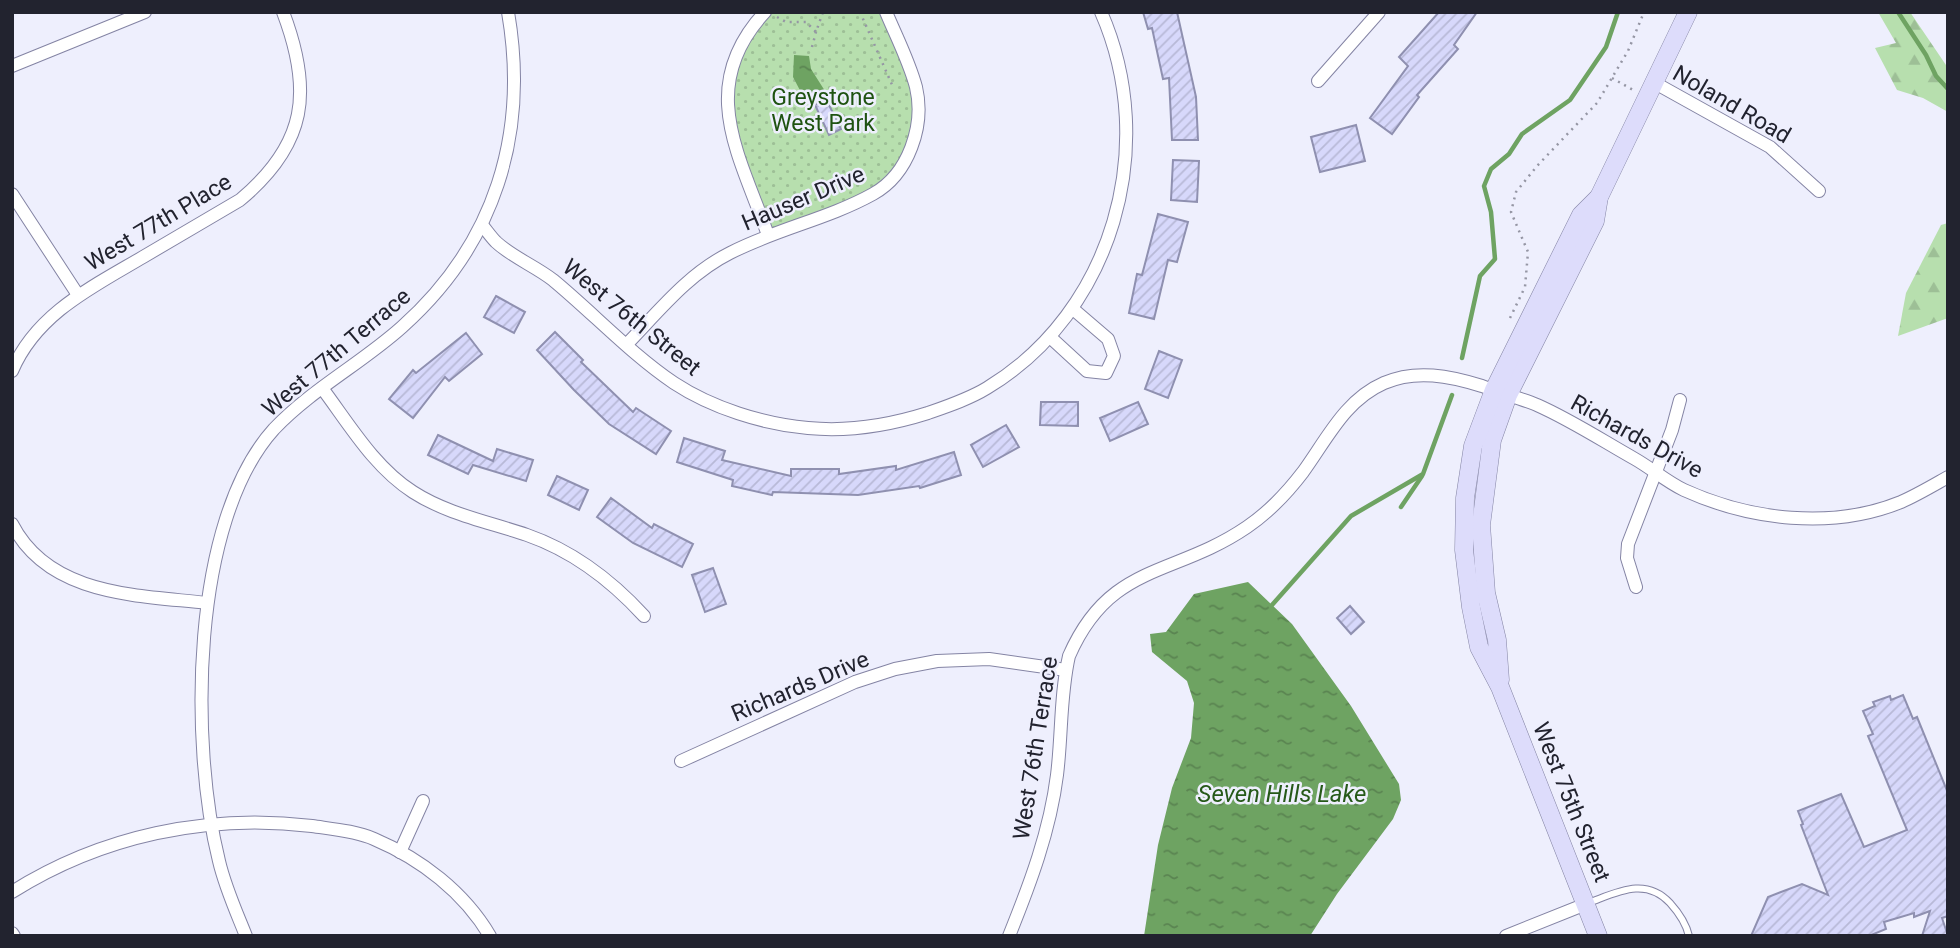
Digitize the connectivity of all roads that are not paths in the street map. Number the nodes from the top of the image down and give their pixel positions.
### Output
1 (145, 12) edge
2 (283, 12) edge
3 (508, 12) edge
4 (886, 12) edge
5 (1101, 12) edge
6 (1379, 12) edge
7 (1688, 12) edge
8 (771, 15) edge
9 (12, 66) edge
10 (1318, 81) dead end
11 (1651, 91) junction
12 (1819, 191) dead end
13 (12, 194) edge
14 (482, 225) junction
15 (768, 235) junction
16 (78, 295) junction
17 (1073, 309) junction
18 (1050, 337) junction
19 (627, 344) junction
20 (12, 371) edge
21 (322, 388) junction
22 (1501, 393) junction
23 (1680, 400) dead end
24 (1655, 470) junction
25 (1948, 477) edge
26 (14, 533) edge
27 (1636, 587) dead end
28 (207, 603) junction
29 (644, 616) dead end
30 (1066, 670) junction
31 (681, 761) dead end
32 (423, 801) dead end
33 (212, 824) junction
34 (400, 852) junction
35 (12, 892) edge
36 (1586, 904) junction
37 (246, 936) edge
38 (491, 936) edge
39 (1009, 936) edge
40 (1506, 936) edge
41 (1598, 936) edge
42 (1689, 936) edge

1 - 9 street
2 - 16 street, West 77th Place
3 - 14 street, West 77th Terrace
4 - 15 street, Hauser Drive
5 - 17 street, West 76th Street
6 - 10 street
7 - 11 main road, West 75th Street
8 - 15 street
11 - 12 street, Noland Road
11 - 22 main road, West 75th Street
13 - 16 street
14 - 19 street, West 76th Street
14 - 21 street, West 77th Terrace
15 - 19 street, Hauser Drive
16 - 20 street, West 77th Place
17 - 18 street, West 76th Street
17 - 18 street
18 - 19 street, West 76th Street
21 - 28 street, West 77th Terrace
21 - 29 street
22 - 24 street, Richards Drive
22 - 30 street, West 76th Terrace
22 - 36 main road, West 75th Street
23 - 24 street
24 - 25 street, Richards Drive
24 - 27 street
26 - 28 street
28 - 33 street, West 77th Terrace
30 - 31 street, Richards Drive
30 - 39 street, West 76th Terrace
32 - 34 street
33 - 34 street
33 - 35 street
33 - 37 street, West 77th Terrace
34 - 38 street
36 - 40 street
36 - 41 main road, West 75th Street
36 - 42 lane

